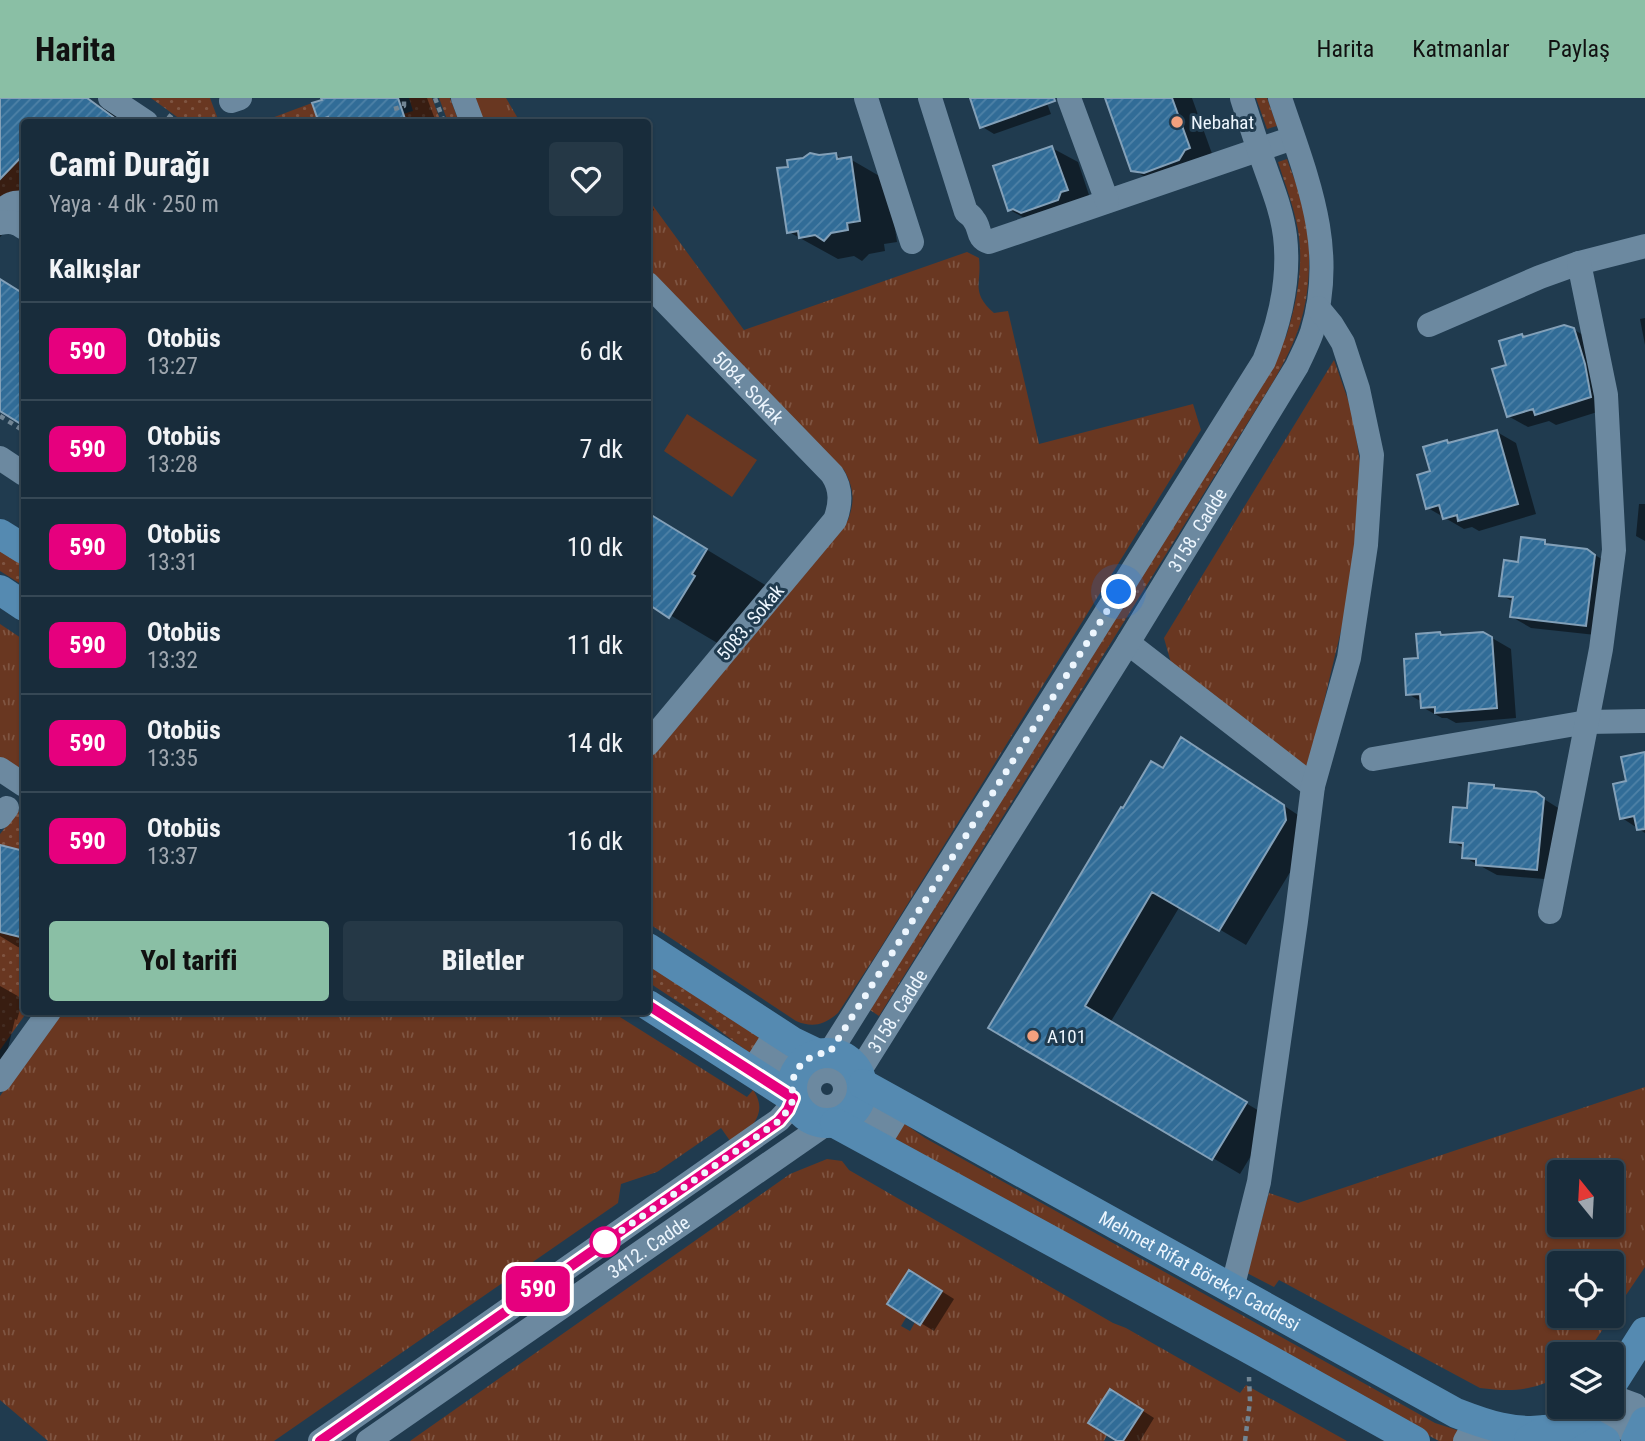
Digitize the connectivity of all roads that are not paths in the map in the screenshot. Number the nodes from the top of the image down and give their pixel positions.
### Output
1 (110, 98) edge
2 (463, 98) edge
3 (866, 98) edge
4 (930, 98) edge
5 (1069, 98) edge
6 (1242, 98) edge
7 (1280, 98) edge
8 (142, 119) edge
9 (471, 119) edge
10 (1293, 138) junction
11 (1258, 149) junction
12 (1107, 201) junction
13 (21, 203) edge
14 (0, 211) edge
15 (0, 223) edge
16 (21, 226) edge
17 (912, 243) dead end
18 (1645, 246) edge
19 (1579, 263) junction
20 (651, 287) edge
21 (1318, 308) junction
22 (1429, 326) dead end
23 (0, 458) edge
24 (21, 472) edge
25 (840, 494) joint
26 (0, 534) edge
27 (21, 547) edge
28 (0, 590) edge
29 (21, 604) edge
30 (1128, 643) junction
31 (657, 717) edge
32 (1645, 721) edge
33 (1587, 722) junction
34 (651, 735) edge
35 (1373, 759) dead end
36 (0, 769) edge
37 (21, 783) edge
38 (1314, 786) junction
39 (1550, 912) dead end
40 (651, 950) edge
41 (651, 1007) edge
42 (47, 1015) edge
43 (844, 1062) junction
44 (0, 1080) edge
45 (793, 1098) junction
46 (832, 1117) junction
47 (1231, 1289) junction
48 (1645, 1332) edge
49 (1624, 1365) edge
50 (1624, 1401) edge
51 (1573, 1419) edge
52 (1601, 1419) edge
53 (350, 1420) junction
54 (1645, 1422) edge
55 (1546, 1432) edge
56 (320, 1441) edge
57 (368, 1441) edge
58 (1415, 1441) edge
59 (1465, 1441) edge
60 (1492, 1441) edge
61 (1605, 1441) edge
62 (1636, 1441) edge

1 - 8 street
2 - 9 street
3 - 17 street
4 - 12 street
5 - 12 street
6 - 11 street, 3158. Cadde
7 - 10 street, 3158. Cadde
10 - 11 street
10 - 21 street, 3158. Cadde
11 - 12 street
11 - 43 street, 3158. Cadde
13 - 14 street
15 - 16 street
18 - 19 street
19 - 22 street
19 - 33 street
20 - 25 street, 5084. Sokak
21 - 30 street, 3158. Cadde
21 - 38 street
23 - 24 street
25 - 31 street, 5083. Sokak
26 - 27 main road
28 - 29 main road
30 - 38 street
30 - 43 street, 3158. Cadde
31 - 34 street, 5083. Sokak
32 - 33 street
33 - 35 street
33 - 39 street
36 - 37 street
38 - 47 street
40 - 43 main road, Mehmet Rifat Börekçi Caddesi
41 - 45 main road
42 - 44 street
43 - 45 main road
43 - 46 main road
43 - 47 main road, Mehmet Rifat Börekçi Caddesi
45 - 46 main road
45 - 53 street, 3412. Cadde
46 - 57 street, 3412. Cadde
46 - 58 main road
47 - 55 main road, Mehmet Rifat Börekçi Caddesi
48 - 49 main road
50 - 52 street
51 - 55 main road
53 - 56 street, 3412. Cadde
53 - 57 street
54 - 62 main road
55 - 61 main road
59 - 60 street

